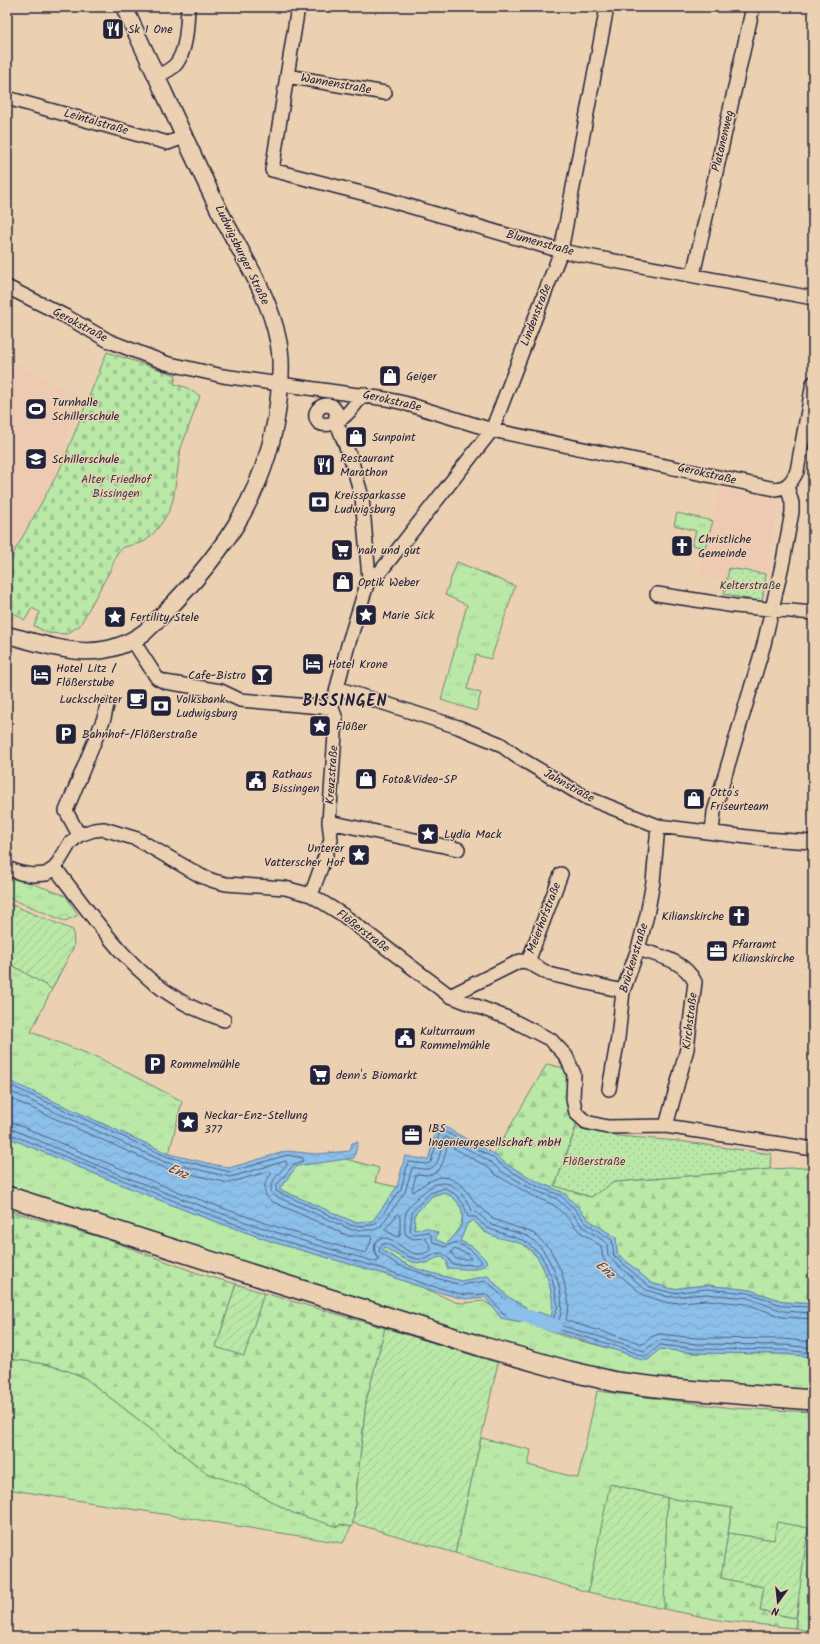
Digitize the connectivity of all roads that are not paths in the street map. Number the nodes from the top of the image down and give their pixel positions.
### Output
1 (124, 7) edge
2 (188, 7) edge
3 (298, 7) edge
4 (607, 7) edge
5 (753, 7) edge
6 (157, 76) junction
7 (287, 76) junction
8 (385, 93) dead end
9 (7, 98) edge
10 (184, 137) junction
11 (272, 170) joint
12 (561, 250) junction
13 (693, 275) junction
14 (7, 287) edge
15 (813, 298) edge
16 (813, 383) edge
17 (280, 385) junction
18 (363, 394) junction
19 (492, 430) junction
20 (808, 442) edge
21 (787, 486) junction
22 (369, 578) junction
23 (656, 594) dead end
24 (773, 610) junction
25 (813, 613) edge
26 (7, 635) edge
27 (133, 641) junction
28 (337, 688) junction
29 (108, 705) dead end
30 (332, 708) junction
31 (329, 822) junction
32 (658, 826) junction
33 (712, 832) junction
34 (79, 835) junction
35 (813, 842) edge
36 (458, 849) dead end
37 (7, 868) edge
38 (55, 868) junction
39 (561, 874) dead end
40 (311, 895) junction
41 (638, 949) junction
42 (528, 962) junction
43 (623, 991) junction
44 (450, 996) junction
45 (224, 1020) dead end
46 (609, 1089) dead end
47 (666, 1126) junction
48 (813, 1149) edge
49 (7, 1196) edge
50 (813, 1400) edge

1 - 6 street, Ludwigsburger Straße
2 - 6 street
3 - 7 street, Wannenstraße
4 - 12 street, Lindenstraße
5 - 13 street, Platanenweg
6 - 10 street, Ludwigsburger Straße
7 - 8 street, Wannenstraße
7 - 11 street, Wannenstraße
9 - 10 street, Leintalstraße
10 - 17 street, Ludwigsburger Straße
11 - 12 street, Blumenstraße
12 - 13 street, Blumenstraße
12 - 19 street, Lindenstraße
13 - 15 street, Blumenstraße
14 - 17 street, Gerokstraße
16 - 20 street
17 - 18 street, Gerokstraße
17 - 27 street, Ludwigsburger Straße
18 - 19 street, Gerokstraße
18 - 22 street, Kreuzstraße
19 - 21 street, Gerokstraße
19 - 22 street, Lindenstraße
20 - 21 street
21 - 24 street
22 - 28 street, Kreuzstraße
23 - 24 street
24 - 25 street
24 - 33 street
26 - 27 street
27 - 30 street
28 - 30 street, Kreuzstraße
28 - 32 street, Jahnstraße
29 - 34 street
30 - 31 street, Kreuzstraße
31 - 36 street
31 - 40 street, Kreuzstraße
32 - 33 street, Jahnstraße
32 - 41 street, Brückenstraße
33 - 35 street, Jahnstraße
34 - 38 street
34 - 40 street, Flößerstraße
37 - 38 street
38 - 45 street
39 - 42 street, Meierhofstraße
40 - 44 street, Flößerstraße
41 - 43 street, Brückenstraße
41 - 47 street, Kirchstraße
42 - 43 street, Meierhofstraße
42 - 44 street, Meierhofstraße
43 - 46 street, Brückenstraße
44 - 47 street, Flößerstraße
47 - 48 street, Flößerstraße
49 - 50 main road

